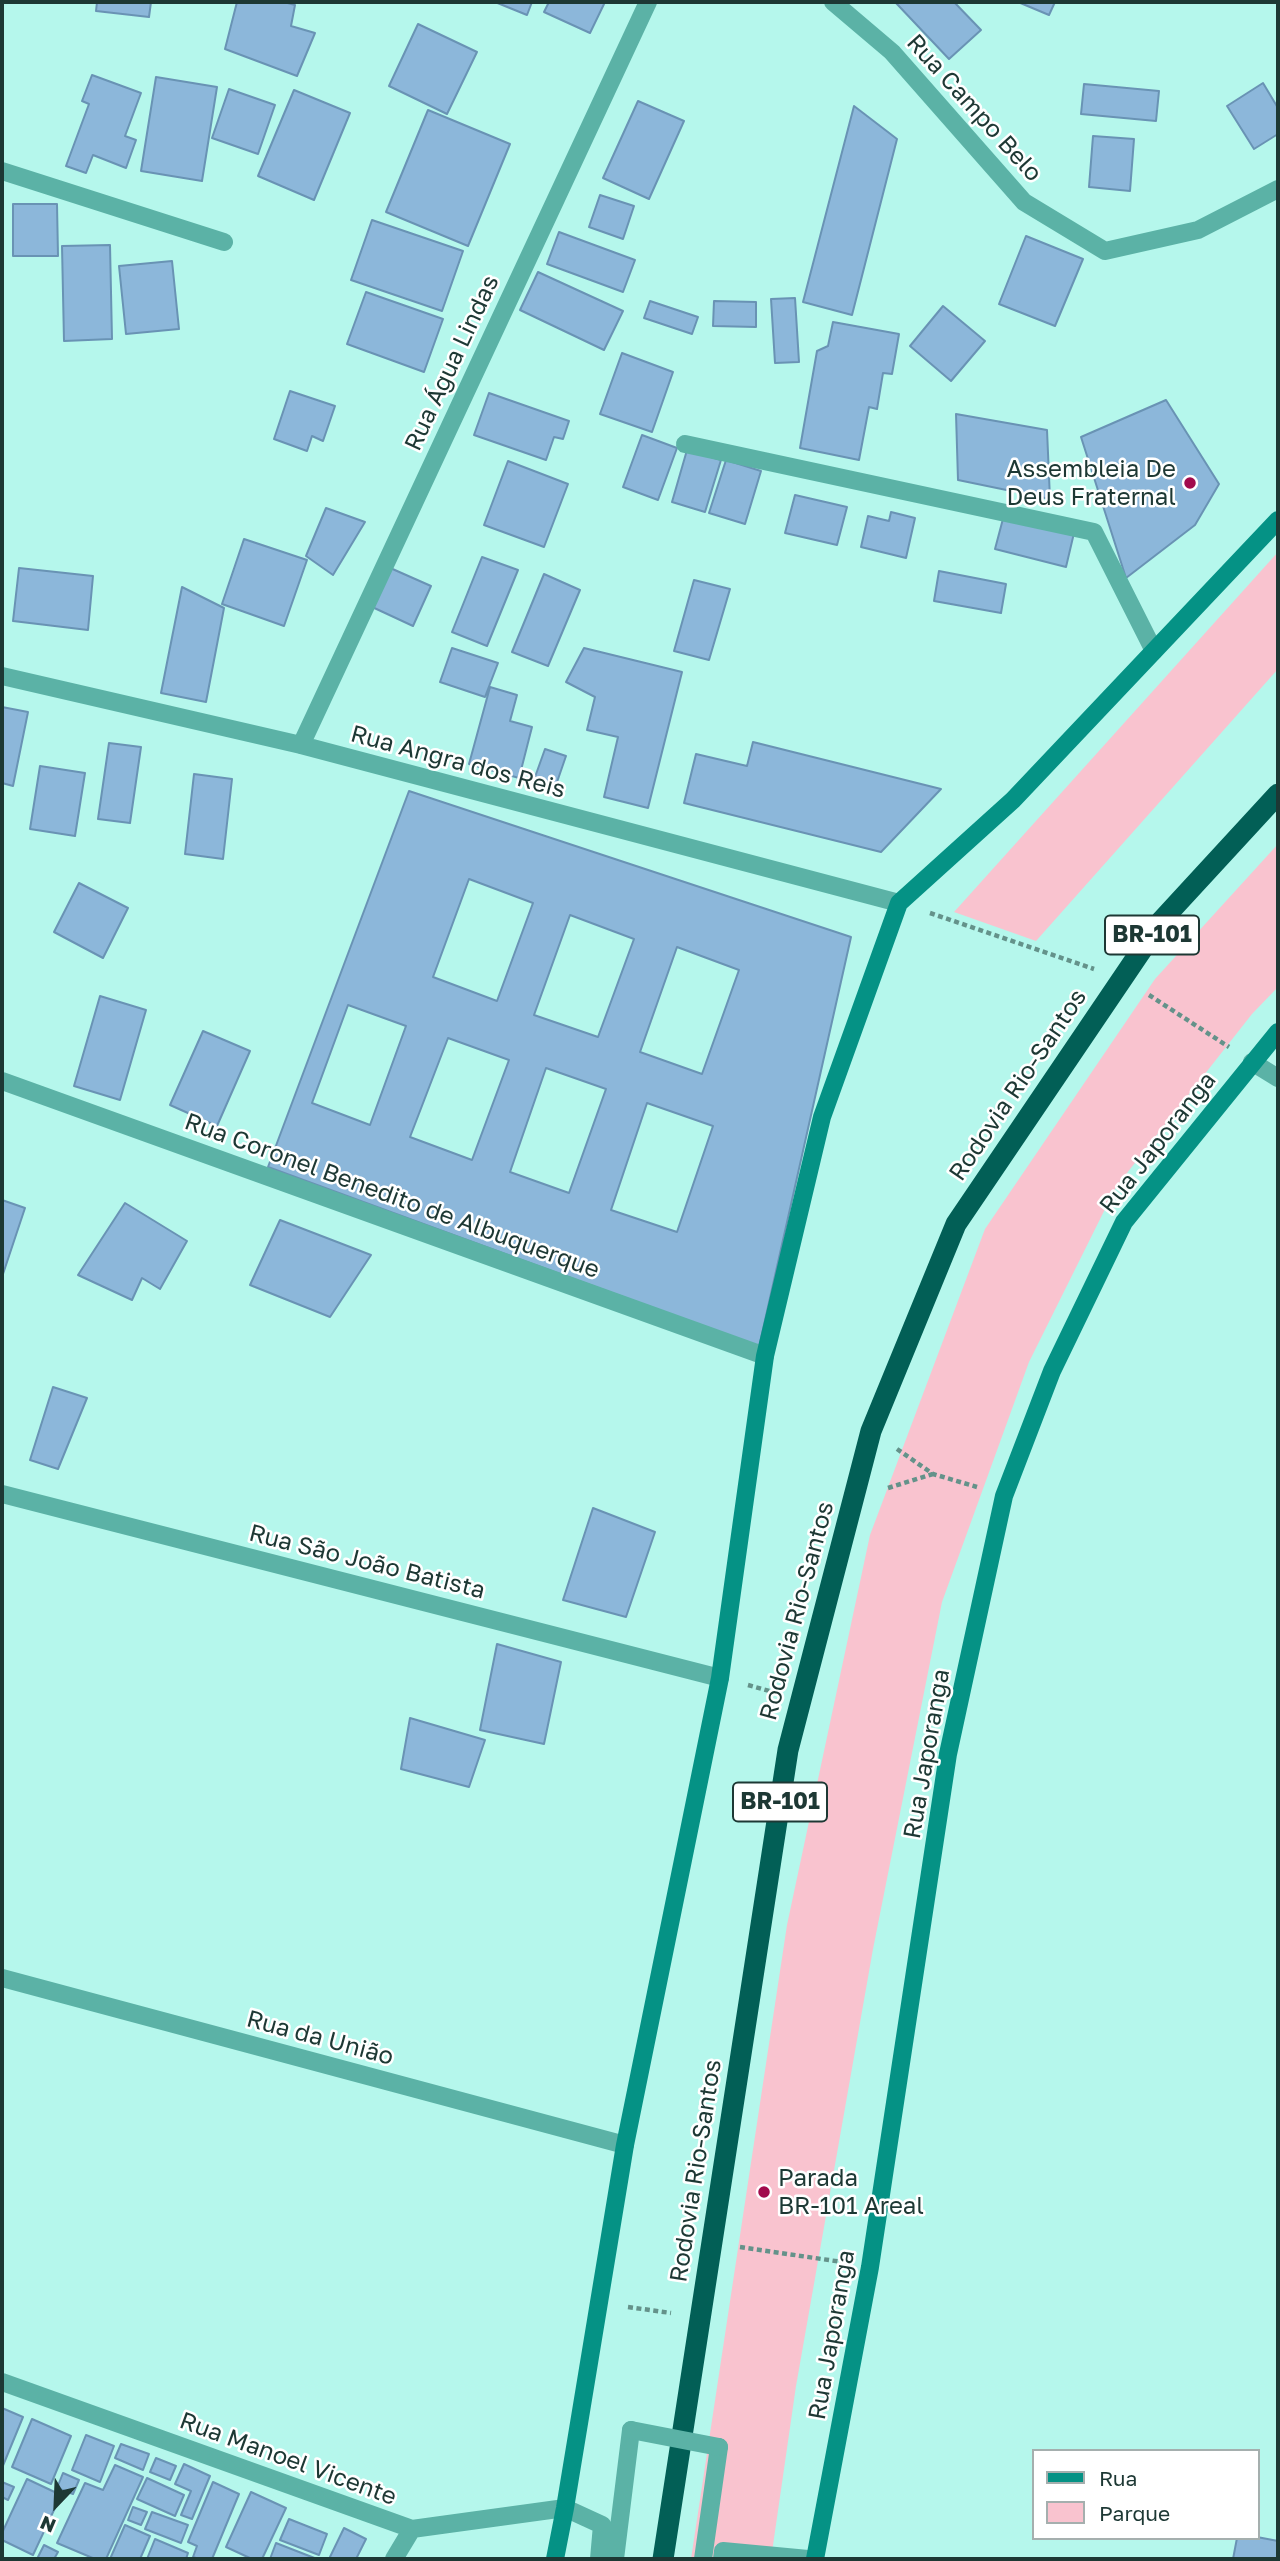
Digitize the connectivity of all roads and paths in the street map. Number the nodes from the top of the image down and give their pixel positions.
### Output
1 (648, 2) edge
2 (833, 2) edge
3 (2, 172) edge
4 (1278, 189) edge
5 (224, 242) dead end
6 (685, 444) dead end
7 (1278, 520) edge
8 (1154, 651) junction
9 (2, 676) edge
10 (301, 745) junction
11 (1278, 794) edge
12 (899, 903) junction
13 (1122, 978) junction
14 (1278, 1032) edge
15 (1252, 1062) junction
16 (1278, 1078) edge
17 (2, 1081) edge
18 (765, 1356) junction
19 (871, 1431) junction
20 (933, 1474) junction
21 (2, 1494) edge
22 (1004, 1496) junction
23 (853, 1500) junction
24 (720, 1678) junction
25 (2, 1978) edge
26 (625, 2146) junction
27 (712, 2243) junction
28 (870, 2267) junction
29 (2, 2382) edge
30 (565, 2508) junction
31 (412, 2529) junction
32 (394, 2559) edge
33 (555, 2559) edge
34 (599, 2559) edge
35 (615, 2559) edge
36 (663, 2559) edge
37 (703, 2559) edge
38 (722, 2559) edge
39 (808, 2559) edge
40 (815, 2559) edge

1 - 10 street, Rua Água Lindas
2 - 4 street, Rua Campo Belo
3 - 5 street
6 - 8 street
7 - 8 main road
8 - 12 main road
9 - 10 street, Rua Angra dos Reis
10 - 12 street, Rua Angra dos Reis
11 - 13 highway, Rodovia Rio-Santos / BR-101
12 - 13 path
12 - 18 main road
13 - 15 path
13 - 19 highway, Rodovia Rio-Santos / BR-101
14 - 15 main road, Rua Japoranga
15 - 16 street
15 - 22 main road, Rua Japoranga
17 - 18 street, Rua Coronel Benedito de Albuquerque
18 - 24 main road
19 - 20 path
19 - 23 highway, Rodovia Rio-Santos / BR-101
20 - 22 path
20 - 23 path
21 - 24 street, Rua São João Batista
22 - 28 main road, Rua Japoranga
23 - 27 highway, Rodovia Rio-Santos / BR-101
24 - 26 main road
25 - 26 street, Rua da União
26 - 30 main road
27 - 28 path
27 - 36 highway, Rodovia Rio-Santos / BR-101
28 - 40 main road, Rua Japoranga
29 - 31 street, Rua Manoel Vicente
30 - 31 street, Rua Manoel Vicente
30 - 33 main road
30 - 34 street
31 - 32 street
35 - 37 street, bridge
38 - 39 street

